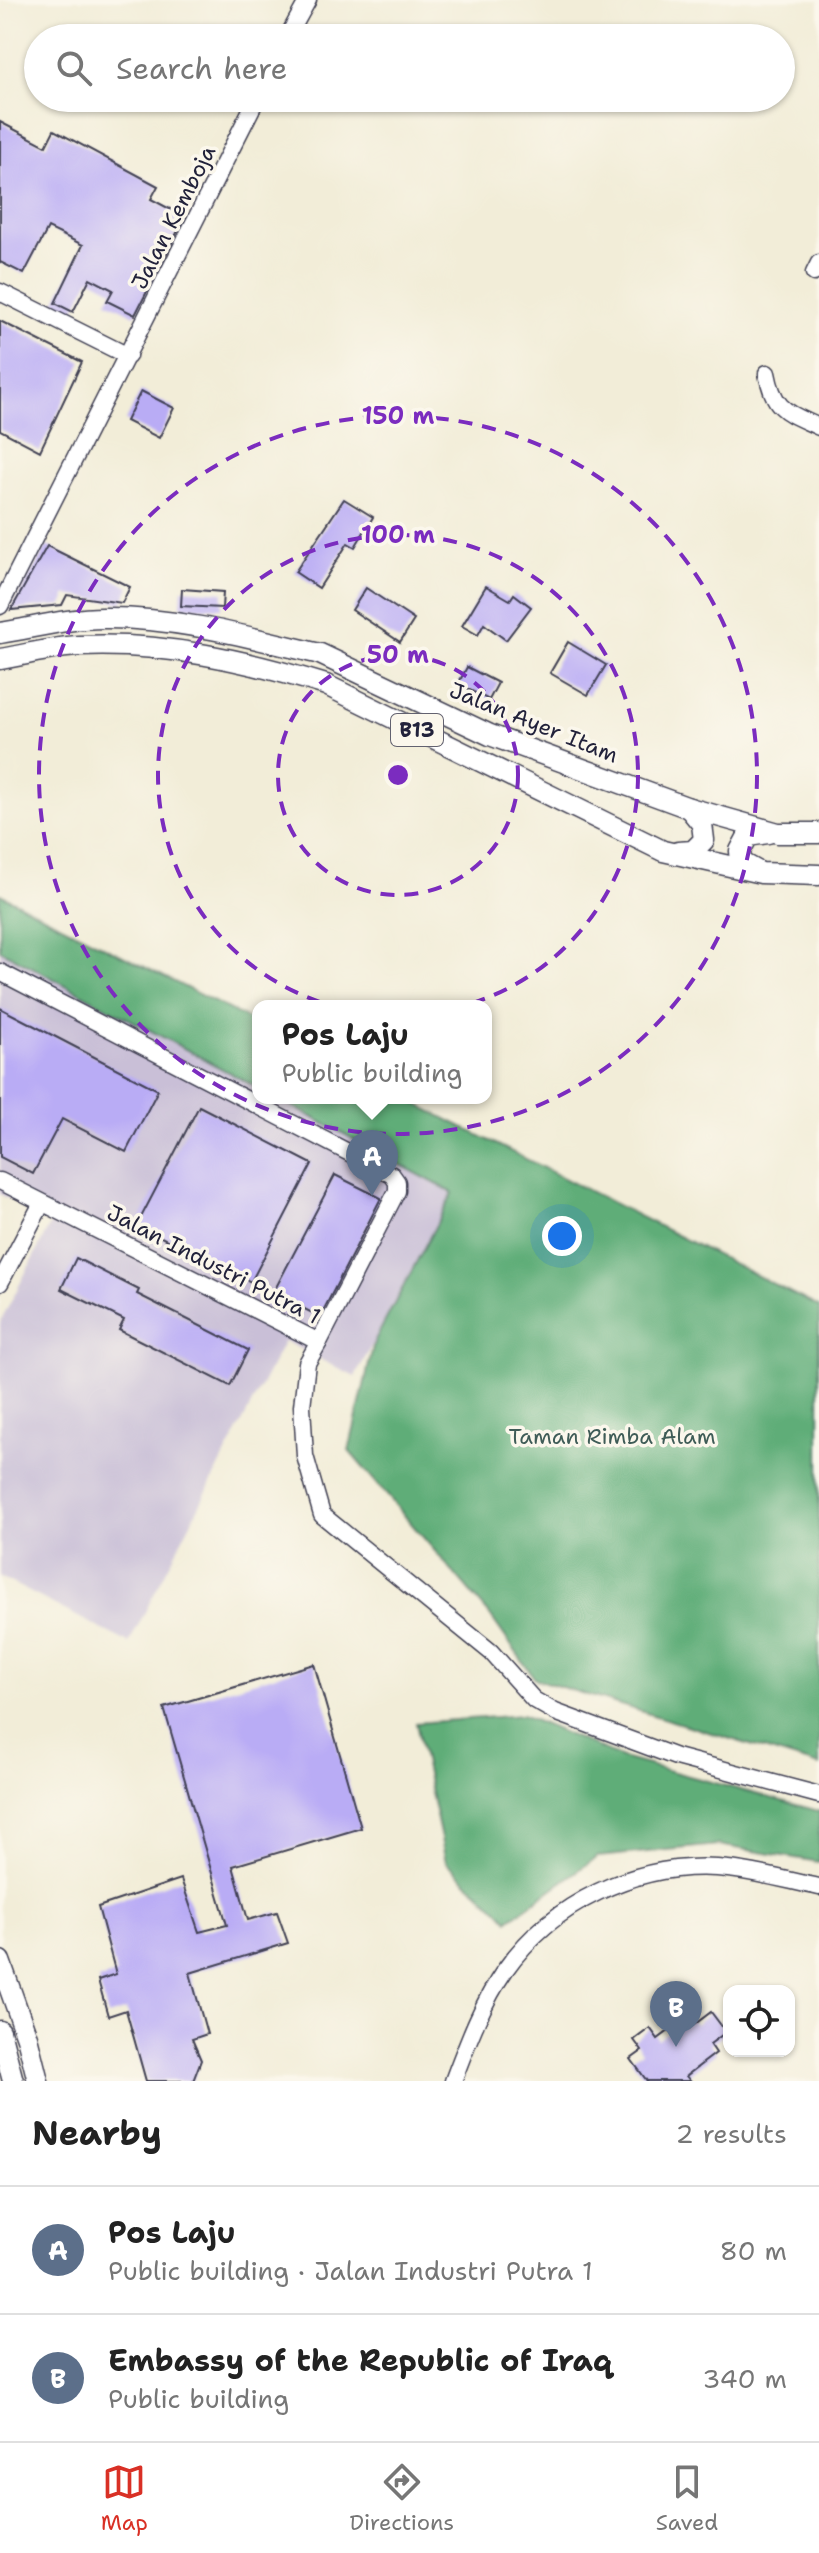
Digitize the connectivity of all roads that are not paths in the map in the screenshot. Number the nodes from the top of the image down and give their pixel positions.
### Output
1 (308, 0) edge
2 (295, 24) edge
3 (250, 112) edge
4 (0, 292) edge
5 (128, 356) junction
6 (767, 373) dead end
7 (819, 427) edge
8 (0, 606) edge
9 (0, 633) edge
10 (0, 659) edge
11 (689, 808) junction
12 (778, 833) junction
13 (819, 833) edge
14 (663, 851) junction
15 (761, 873) junction
16 (819, 875) edge
17 (0, 972) edge
18 (252, 1102) edge
19 (255, 1104) edge
20 (0, 1181) edge
21 (42, 1203) junction
22 (0, 1283) edge
23 (319, 1342) junction
24 (819, 1795) edge
25 (819, 1887) edge
26 (0, 1961) edge
27 (0, 2031) edge
28 (13, 2081) edge
29 (38, 2081) edge
30 (453, 2081) edge

1 - 2 street
3 - 5 street, Jalan Kemboja
4 - 5 street
5 - 8 street, Jalan Kemboja
6 - 7 street
9 - 11 main road, Jalan Ayer Itam / B13
10 - 14 main road, B13
11 - 12 main road, Jalan Ayer Itam / B13
11 - 14 main road
12 - 13 main road, Jalan Ayer Itam / B13
12 - 15 main road
14 - 15 main road, B13
15 - 16 main road, B13
17 - 18 street, Jalan Industri Putra 1
19 - 23 street, Jalan Industri Putra 1
20 - 21 street, Jalan Industri Putra 1
21 - 22 street
21 - 23 street, Jalan Industri Putra 1
23 - 24 street
25 - 30 street
26 - 29 main road
27 - 28 main road

